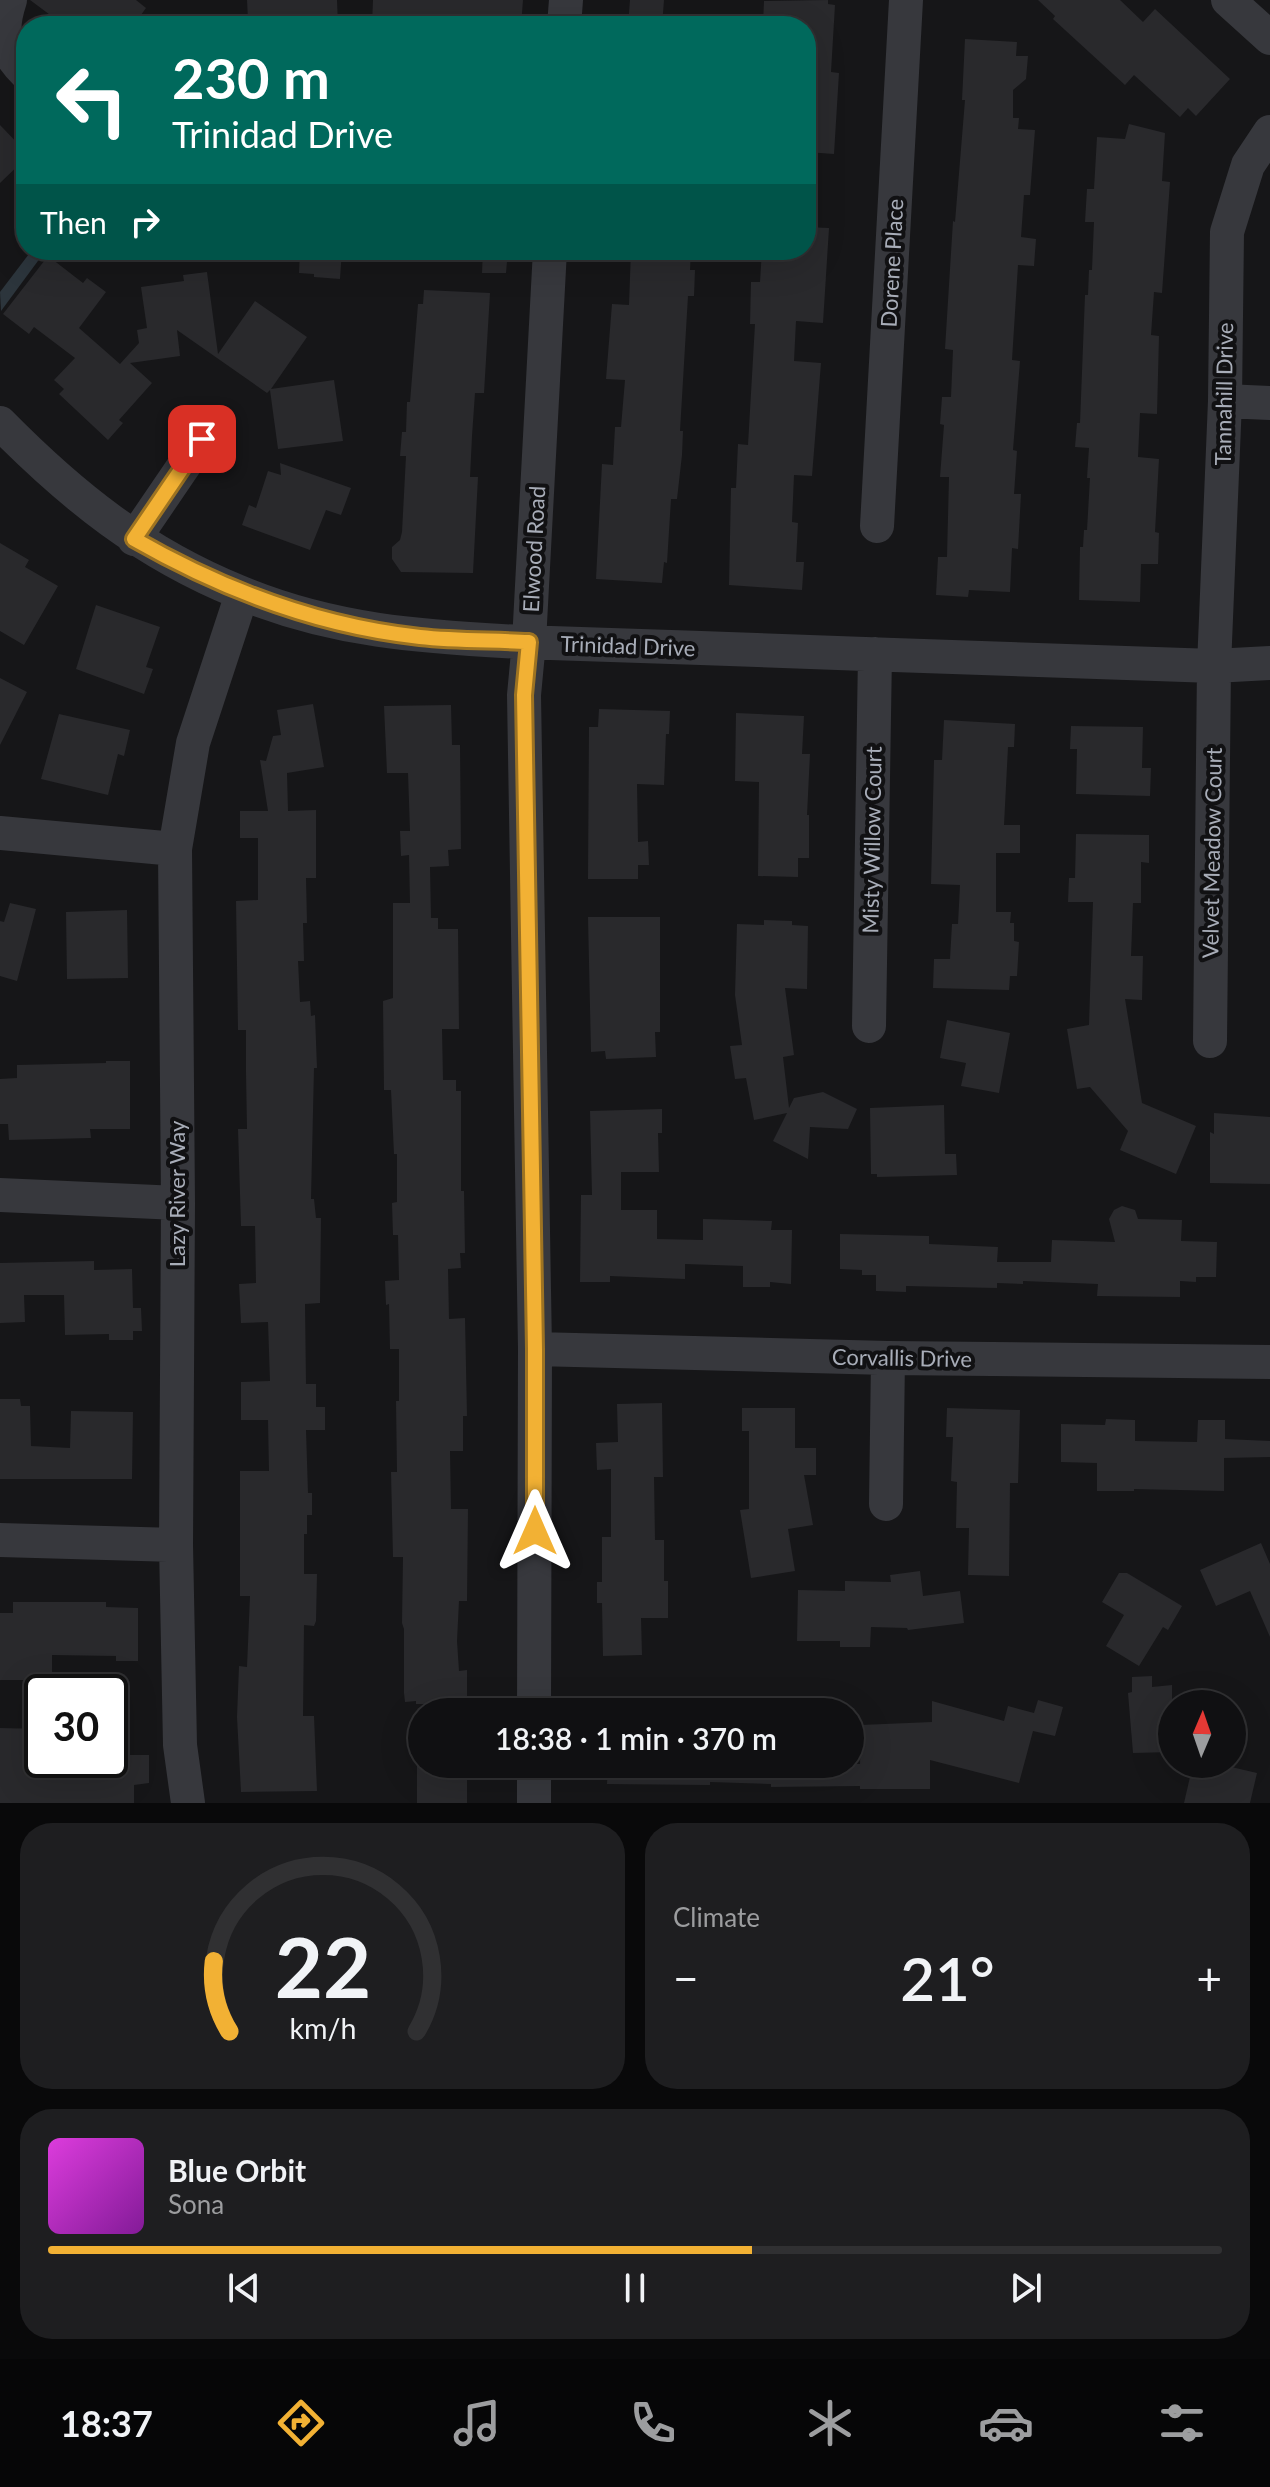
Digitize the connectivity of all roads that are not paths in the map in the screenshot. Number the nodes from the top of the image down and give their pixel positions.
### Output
1 (10, 0) edge
2 (906, 0) edge
3 (1228, 0) edge
4 (1270, 38) edge
5 (16, 60) edge
6 (1270, 132) edge
7 (549, 260) edge
8 (1225, 401) junction
9 (1270, 403) edge
10 (0, 423) edge
11 (202, 439) dead end
12 (877, 526) dead end
13 (134, 539) junction
14 (242, 594) junction
15 (529, 642) junction
16 (875, 654) junction
17 (1270, 663) edge
18 (1214, 666) junction
19 (0, 833) edge
20 (175, 849) junction
21 (869, 1026) dead end
22 (1210, 1041) dead end
23 (0, 1195) edge
24 (178, 1203) junction
25 (535, 1349) junction
26 (888, 1358) junction
27 (1270, 1362) edge
28 (886, 1504) dead end
29 (0, 1540) edge
30 (176, 1545) junction
31 (534, 1698) edge
32 (534, 1778) edge
33 (188, 1803) edge
34 (534, 1803) edge

1 - 5 street
2 - 12 street, Dorene Place
3 - 4 street
6 - 8 street, Tannahill Drive
7 - 15 street, Elwood Road
8 - 9 street
8 - 18 street, Tannahill Drive
10 - 13 street, Trinidad Drive
11 - 13 street
13 - 14 street, Trinidad Drive
14 - 15 street, Trinidad Drive
14 - 20 street, Lazy River Way
15 - 16 street, Trinidad Drive
15 - 25 street, Elwood Road
16 - 18 street, Trinidad Drive
16 - 21 street, Misty Willow Court
17 - 18 street, Trinidad Drive
18 - 22 street, Velvet Meadow Court
19 - 20 street
20 - 24 street, Lazy River Way
23 - 24 street
24 - 30 street, Lazy River Way
25 - 26 street, Corvallis Drive
25 - 31 street, Elwood Road
26 - 27 street, Corvallis Drive
26 - 28 street
29 - 30 street
30 - 33 street, Lazy River Way
32 - 34 street

